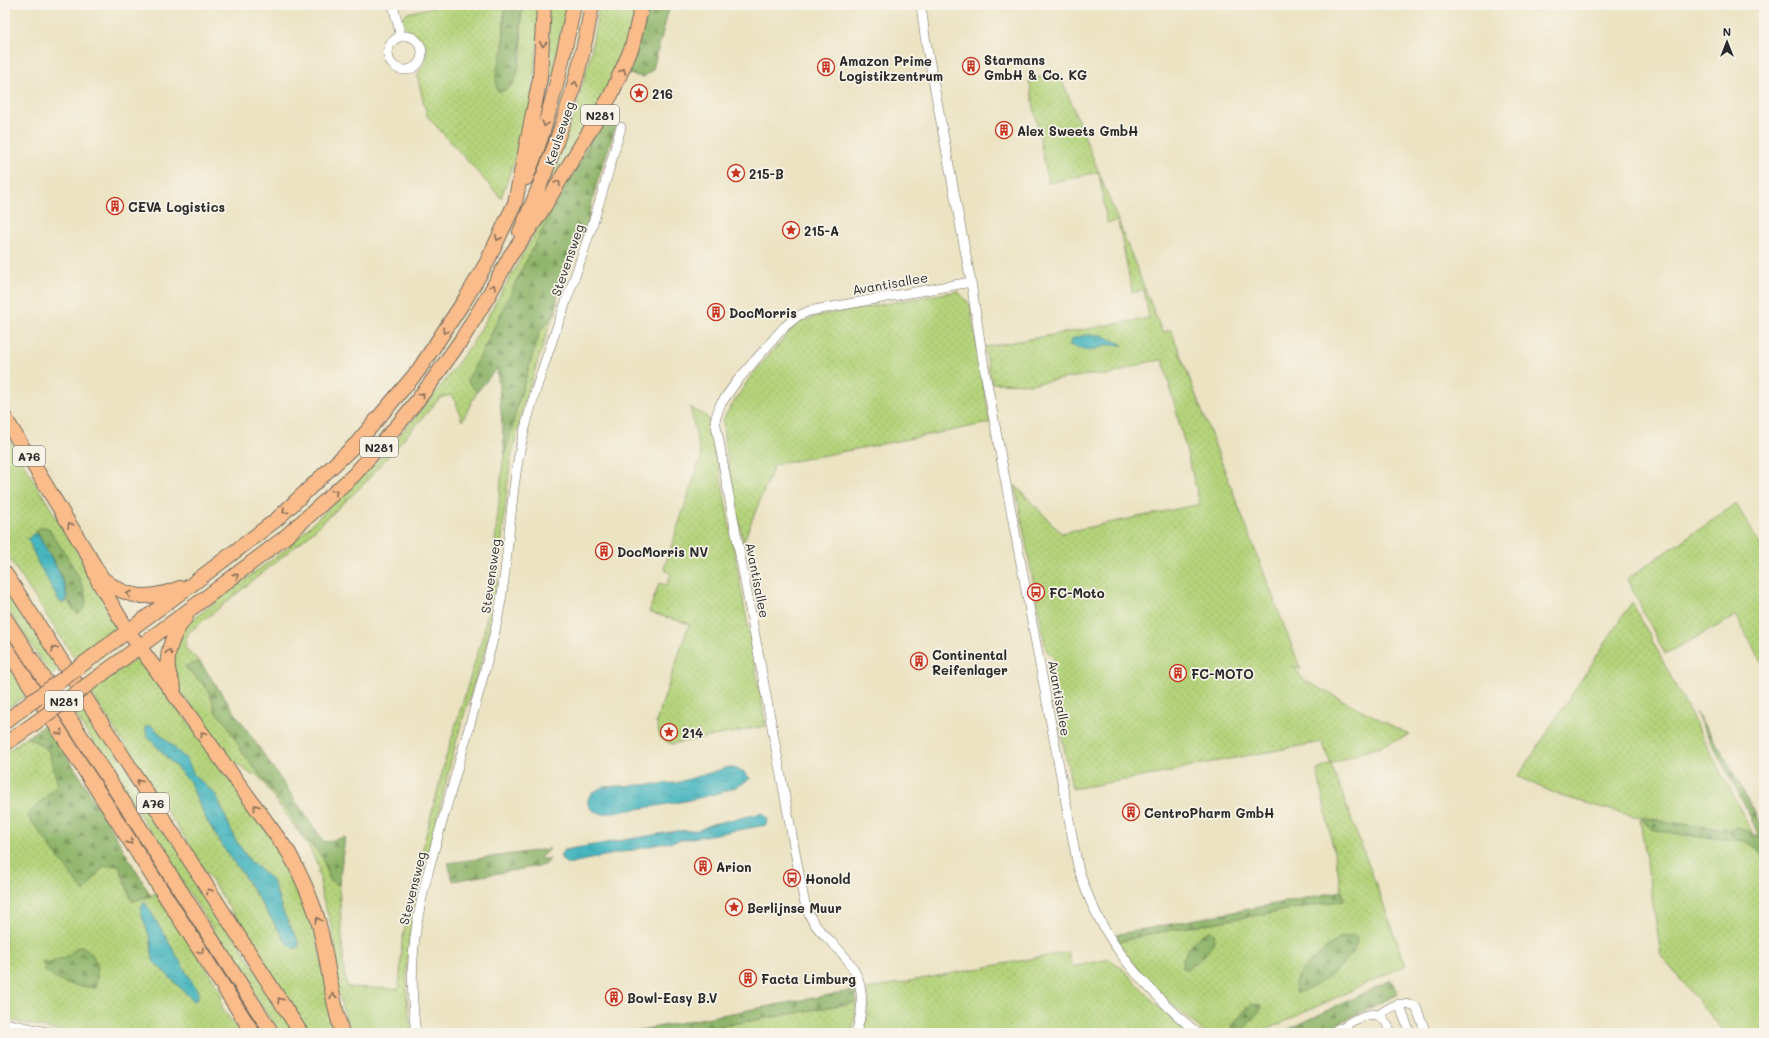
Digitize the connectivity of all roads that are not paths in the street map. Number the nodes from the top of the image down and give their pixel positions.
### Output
1 (393, 5) edge
2 (544, 5) edge
3 (574, 5) edge
4 (592, 5) edge
5 (642, 5) edge
6 (920, 8) edge
7 (401, 37) dead end
8 (622, 127) dead end
9 (515, 203) junction
10 (510, 256) junction
11 (971, 282) junction
12 (5, 418) edge
13 (89, 556) junction
14 (5, 573) edge
15 (195, 582) junction
16 (193, 608) junction
17 (5, 618) edge
18 (128, 631) junction
19 (5, 646) edge
20 (139, 647) junction
21 (176, 697) junction
22 (5, 722) edge
23 (5, 744) edge
24 (1399, 1004) junction
25 (1378, 1015) junction
26 (5, 1023) edge
27 (1347, 1031) edge
28 (51, 1033) edge
29 (254, 1033) edge
30 (272, 1033) edge
31 (301, 1033) edge
32 (342, 1033) edge
33 (416, 1033) edge
34 (856, 1033) edge
35 (1197, 1033) edge
36 (1330, 1033) edge
37 (1392, 1033) edge
38 (1410, 1033) edge
39 (1426, 1033) edge

1 - 7 street
2 -> 9 highway, N281
3 -> 9 highway, Keulseweg / N281
10 -> 4 highway, Keulseweg / N281
10 -> 5 highway, N281
6 - 11 street, Avantisallee
8 - 33 street, Stevensweg
9 -> 15 highway, N281
16 -> 10 highway, N281
11 - 34 street, Avantisallee
11 - 35 street, Avantisallee
13 -> 12 highway, A76
15 -> 13 highway
13 - 18 highway, A76
31 -> 14 highway, A76
15 - 18 highway, N281
16 - 20 highway, N281
21 -> 16 highway
17 - 30 highway, A76
18 - 20 highway
18 - 22 highway, N281, bridge
19 -> 29 highway
20 - 21 highway
20 - 23 highway, N281, bridge
32 -> 21 highway
24 - 25 street
24 - 38 street
24 - 39 street
25 - 27 street
25 - 37 street
26 - 28 street
27 - 36 street

